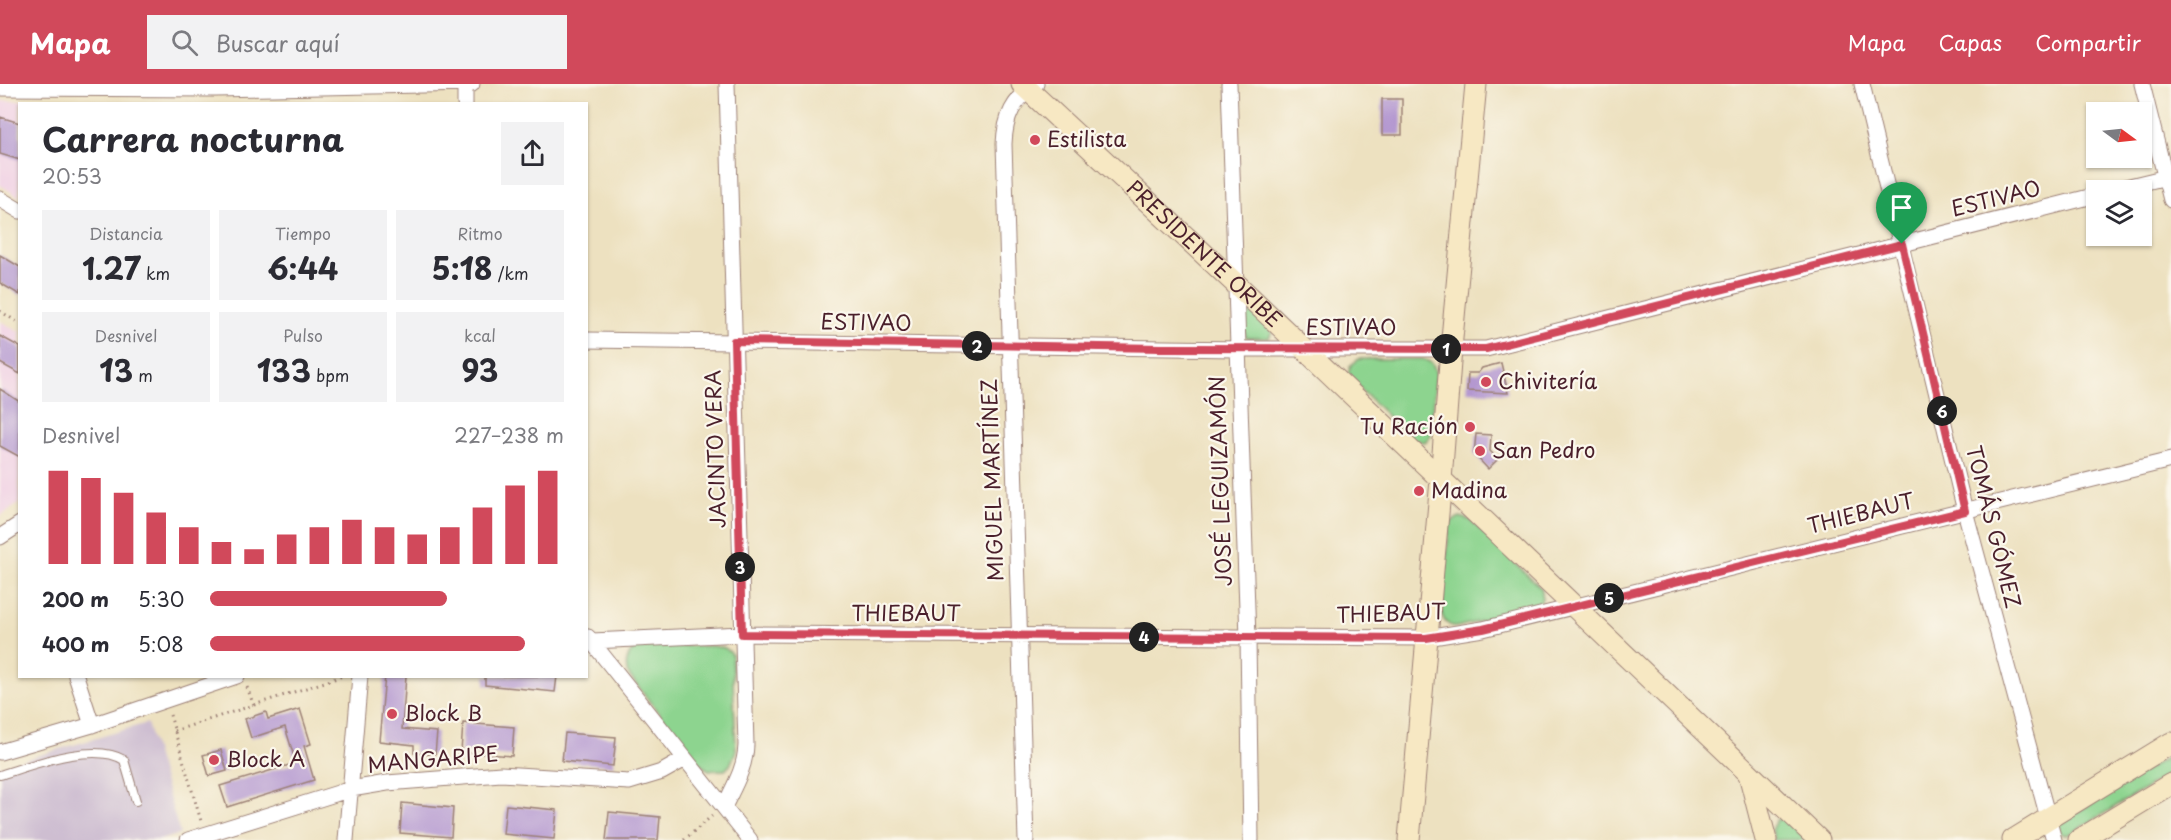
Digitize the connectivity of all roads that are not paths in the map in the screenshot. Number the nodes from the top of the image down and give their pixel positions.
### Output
1 (465, 84) edge
2 (472, 84) edge
3 (727, 84) edge
4 (1229, 84) edge
5 (1476, 84) edge
6 (1862, 84) edge
7 (2142, 84) edge
8 (1029, 86) edge
9 (0, 88) edge
10 (215, 92) edge
11 (465, 102) edge
12 (2168, 177) edge
13 (2152, 181) edge
14 (2086, 198) edge
15 (0, 199) edge
16 (2171, 200) edge
17 (18, 210) edge
18 (1902, 244) junction
19 (1235, 283) junction
20 (588, 340) edge
21 (734, 341) junction
22 (1010, 346) junction
23 (1237, 349) junction
24 (1302, 349) junction
25 (1451, 349) junction
26 (2171, 460) edge
27 (1441, 480) junction
28 (1965, 511) junction
29 (18, 525) edge
30 (0, 537) edge
31 (1575, 606) junction
32 (742, 634) junction
33 (1019, 636) junction
34 (589, 638) edge
35 (1248, 638) junction
36 (1426, 638) junction
37 (77, 678) edge
38 (360, 678) edge
39 (242, 681) edge
40 (92, 725) junction
41 (2171, 743) edge
42 (0, 752) edge
43 (686, 759) junction
44 (1749, 773) junction
45 (0, 775) edge
46 (2171, 784) edge
47 (351, 789) junction
48 (136, 801) dead end
49 (724, 807) junction
50 (2047, 818) junction
51 (188, 840) edge
52 (346, 840) edge
53 (750, 840) edge
54 (1026, 840) edge
55 (1251, 840) edge
56 (1409, 840) edge
57 (1766, 840) edge
58 (1819, 840) edge
59 (2014, 840) edge
60 (2054, 840) edge
61 (2079, 840) edge

1 - 2 street
1 - 10 street
1 - 11 street
3 - 21 street, JACINTO VERA
4 - 19 street, JOSÉ LEGUIZAMÓN
5 - 25 street
6 - 18 street, TOMÁS GÓMEZ
7 - 12 street
8 - 19 street, PRESIDENTE ORIBE
8 - 22 street, MIGUEL MARTÍNEZ
9 - 10 street
12 - 13 street
12 - 16 street
14 - 18 street, ESTIVAO
15 - 17 street
18 - 25 street, ESTIVAO
18 - 28 street, TOMÁS GÓMEZ
19 - 23 street, JOSÉ LEGUIZAMÓN
19 - 24 street, PRESIDENTE ORIBE
20 - 21 street, ESTIVAO
21 - 22 street, ESTIVAO
21 - 32 street, JACINTO VERA
22 - 23 street, ESTIVAO
22 - 33 street, MIGUEL MARTÍNEZ
23 - 24 street, ESTIVAO
23 - 35 street, JOSÉ LEGUIZAMÓN
24 - 25 street, ESTIVAO
24 - 27 street, PRESIDENTE ORIBE
25 - 27 street
26 - 28 street, THIEBAUT
27 - 31 street, PRESIDENTE ORIBE
27 - 36 street
28 - 31 street, THIEBAUT
28 - 50 street, TOMÁS GÓMEZ
29 - 30 street
31 - 36 street, THIEBAUT
31 - 44 street, PRESIDENTE ORIBE
32 - 33 street, THIEBAUT
32 - 34 street, THIEBAUT
32 - 49 street, JACINTO VERA
33 - 35 street, THIEBAUT
33 - 54 street, MIGUEL MARTÍNEZ
34 - 43 street
35 - 36 street, THIEBAUT
35 - 55 street, JOSÉ LEGUIZAMÓN
36 - 56 street
37 - 40 street
38 - 47 street
39 - 40 street
40 - 42 street
41 - 50 street
43 - 47 street, MANGARIPE
43 - 49 street
44 - 57 street
44 - 58 street, PRESIDENTE ORIBE
45 - 48 lane
46 - 61 street
47 - 51 street, MANGARIPE
47 - 52 street
49 - 53 street
50 - 59 street
50 - 60 street, TOMÁS GÓMEZ

